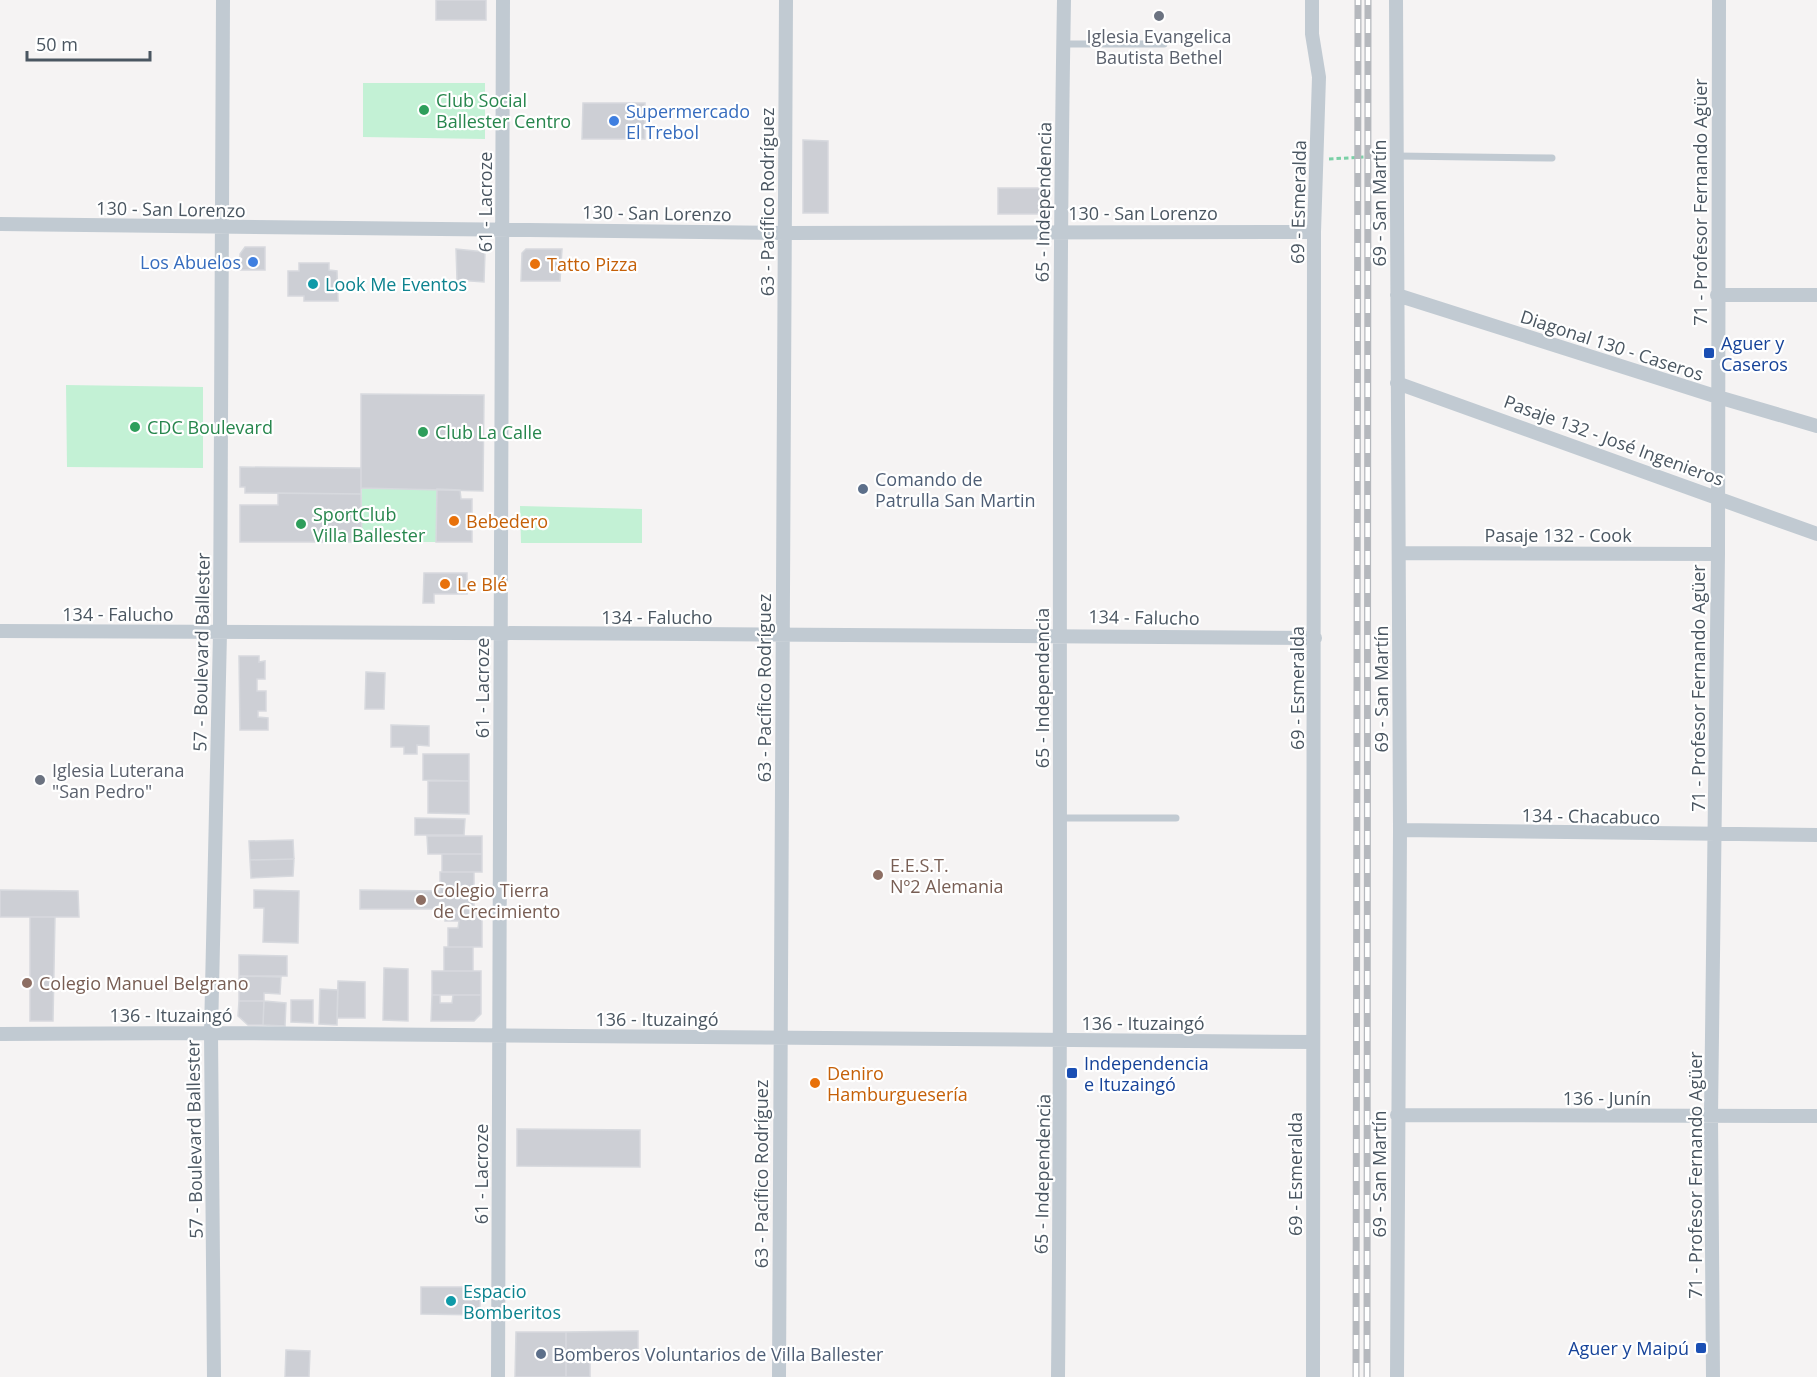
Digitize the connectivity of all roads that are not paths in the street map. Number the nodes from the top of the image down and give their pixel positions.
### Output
1 (223, 0) edge
2 (503, 0) edge
3 (786, 0) edge
4 (1064, 0) edge
5 (1312, 0) edge
6 (1321, 0) edge
7 (1396, 0) edge
8 (1719, 0) edge
9 (1063, 44) junction
10 (1164, 44) dead end
11 (1319, 77) junction
12 (1396, 156) junction
13 (1552, 158) dead end
14 (0, 224) edge
15 (221, 228) junction
16 (503, 230) junction
17 (1060, 231) junction
18 (784, 232) junction
19 (1314, 232) junction
20 (1397, 295) junction
21 (1718, 295) junction
22 (1817, 295) edge
23 (1397, 383) junction
24 (1718, 398) junction
25 (1817, 426) edge
26 (1718, 496) junction
27 (1817, 534) edge
28 (1399, 553) junction
29 (1718, 554) junction
30 (0, 632) edge
31 (220, 633) junction
32 (1060, 634) junction
33 (500, 635) junction
34 (783, 636) junction
35 (1315, 638) junction
36 (1059, 818) junction
37 (1176, 818) dead end
38 (1400, 830) junction
39 (1817, 835) edge
40 (1715, 836) junction
41 (211, 1033) junction
42 (0, 1034) edge
43 (499, 1036) junction
44 (779, 1037) junction
45 (1062, 1041) junction
46 (1313, 1042) junction
47 (1397, 1115) junction
48 (1712, 1116) junction
49 (1817, 1116) edge
50 (214, 1377) edge
51 (498, 1377) edge
52 (779, 1377) edge
53 (1058, 1377) edge
54 (1313, 1377) edge
55 (1397, 1377) edge
56 (1713, 1377) edge

1 - 15 street, 57 - Boulevard Ballester
2 - 16 street, 61 - Lacroze
3 - 18 street, 63 - Pacífico Rodríguez
4 - 9 street, 65 - Independencia
5 - 11 street, 69 - Esmeralda
6 - 11 street
7 - 12 street, 69 - San Martín
8 - 21 street, 71 - Profesor Fernando Agüer
9 - 10 lane
9 - 17 street, 65 - Independencia
11 - 19 street, 69 - Esmeralda
12 - 13 lane
12 - 20 street, 69 - San Martín
14 - 15 street, 130 - San Lorenzo
15 - 16 street, 130 - San Lorenzo
15 - 31 street, 57 - Boulevard Ballester
16 - 18 street, 130 - San Lorenzo
16 - 33 street, 61 - Lacroze
17 - 18 street, 130 - San Lorenzo
17 - 19 street, 130 - San Lorenzo
17 - 32 street, 65 - Independencia
18 - 34 street, 63 - Pacífico Rodríguez
19 - 35 street, 69 - Esmeralda
20 - 23 street, 69 - San Martín
20 - 24 street, Diagonal 130 - Caseros
21 - 22 street
21 - 24 street, 71 - Profesor Fernando Agüer
23 - 26 street, Pasaje 132 - José Ingenieros
23 - 28 street, 69 - San Martín
24 - 25 street, Diagonal 130 - Caseros
24 - 26 street, 71 - Profesor Fernando Agüer
26 - 27 street, Pasaje 132 - José Ingenieros
26 - 29 street, 71 - Profesor Fernando Agüer
28 - 29 street, Pasaje 132 - Cook
28 - 38 street, 69 - San Martín
29 - 40 street, 71 - Profesor Fernando Agüer
30 - 31 street, 134 - Falucho
31 - 33 street, 134 - Falucho
31 - 41 street, 57 - Boulevard Ballester
32 - 34 street, 134 - Falucho
32 - 35 street, 134 - Falucho
32 - 36 street, 65 - Independencia
33 - 34 street, 134 - Falucho
33 - 43 street, 61 - Lacroze
34 - 44 street, 63 - Pacífico Rodríguez
35 - 46 street, 69 - Esmeralda
36 - 37 lane
36 - 45 street, 65 - Independencia
38 - 40 street, 134 - Chacabuco
38 - 47 street, 69 - San Martín
39 - 40 street, 134 - Chacabuco
40 - 48 street, 71 - Profesor Fernando Agüer
41 - 42 street, 136 - Ituzaingó
41 - 43 street, 136 - Ituzaingó
41 - 50 street, 57 - Boulevard Ballester
43 - 44 street, 136 - Ituzaingó
43 - 51 street, 61 - Lacroze
44 - 45 street, 136 - Ituzaingó
44 - 52 street, 63 - Pacífico Rodríguez
45 - 46 street, 136 - Ituzaingó
45 - 53 street, 65 - Independencia
46 - 54 street, 69 - Esmeralda
47 - 48 street, 136 - Junín
47 - 55 street, 69 - San Martín
48 - 49 street, 136 - Junín
48 - 56 street, 71 - Profesor Fernando Agüer

